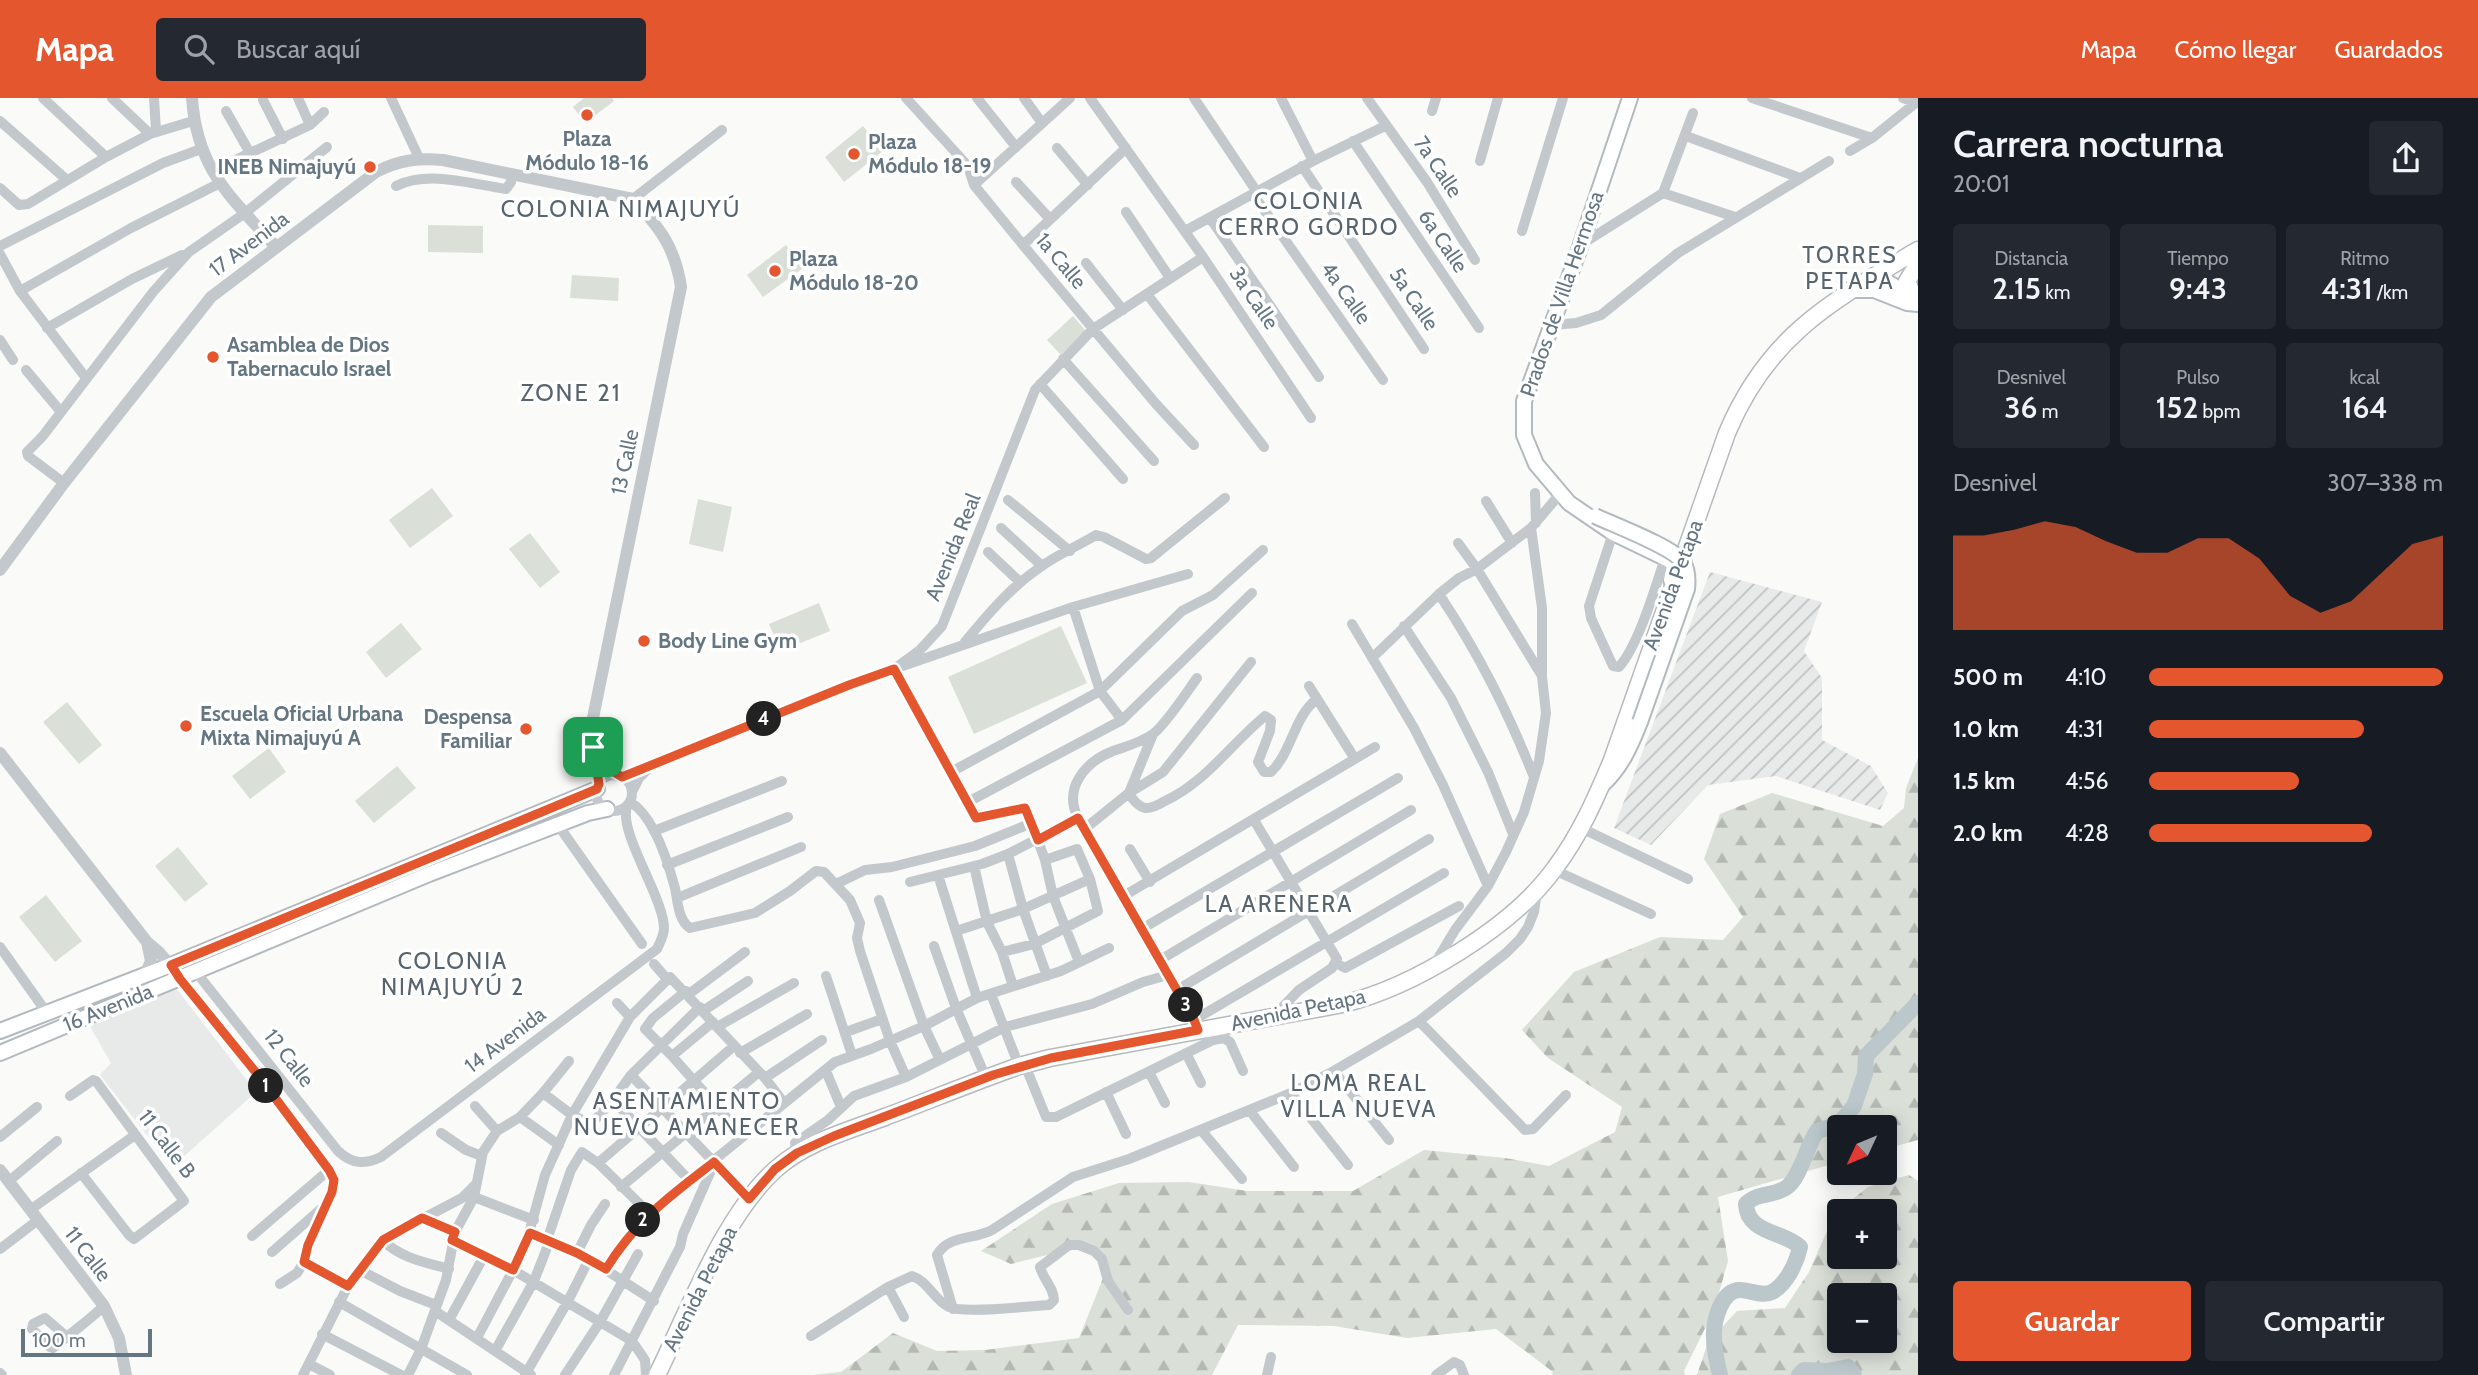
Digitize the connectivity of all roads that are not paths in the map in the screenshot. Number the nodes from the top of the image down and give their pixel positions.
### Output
1 (43, 98) edge
2 (112, 98) edge
3 (154, 98) edge
4 (192, 98) edge
5 (298, 98) edge
6 (391, 98) edge
7 (906, 98) edge
8 (977, 98) edge
9 (1024, 98) edge
10 (1070, 98) edge
11 (1090, 98) edge
12 (1194, 98) edge
13 (1281, 98) edge
14 (1367, 98) edge
15 (1436, 98) edge
16 (1498, 98) edge
17 (1563, 98) edge
18 (1630, 98) edge
19 (1752, 98) edge
20 (1903, 98) edge
21 (264, 100) dead end
22 (1917, 102) edge
23 (226, 111) dead end
24 (1433, 111) dead end
25 (324, 112) dead end
26 (1693, 113) dead end
27 (0, 121) edge
28 (194, 121) junction
29 (1042, 123) junction
30 (310, 125) junction
31 (1385, 126) junction
32 (722, 130) dead end
33 (153, 132) junction
34 (1686, 136) junction
35 (1872, 138) junction
36 (283, 139) junction
37 (1353, 141) junction
38 (327, 147) dead end
39 (1016, 147) junction
40 (1057, 148) dead end
41 (1126, 148) junction
42 (201, 149) junction
43 (1850, 151) dead end
44 (250, 153) junction
45 (106, 157) junction
46 (419, 158) junction
47 (1313, 160) junction
48 (1480, 161) dead end
49 (1829, 161) dead end
50 (1302, 166) junction
51 (212, 171) junction
52 (512, 175) junction
53 (1800, 178) junction
54 (67, 180) junction
55 (1016, 182) dead end
56 (220, 183) junction
57 (974, 185) junction
58 (396, 186) dead end
59 (1088, 186) junction
60 (2, 192) edge
61 (1255, 193) junction
62 (1663, 193) junction
63 (633, 199) junction
64 (1126, 212) dead end
65 (245, 213) junction
66 (1735, 217) junction
67 (1210, 218) junction
68 (1050, 219) junction
69 (1185, 230) junction
70 (1522, 231) dead end
71 (1023, 245) junction
72 (1580, 245) junction
73 (0, 246) edge
74 (276, 247) junction
75 (1918, 250) edge
76 (189, 252) junction
77 (0, 254) edge
78 (1203, 257) junction
79 (1475, 260) dead end
80 (1086, 262) dead end
81 (1918, 264) edge
82 (1875, 275) junction
83 (1170, 278) junction
84 (1848, 290) junction
85 (20, 291) junction
86 (1147, 294) junction
87 (1917, 301) edge
88 (1123, 310) junction
89 (1552, 325) junction
90 (47, 328) junction
91 (1479, 328) dead end
92 (1093, 329) junction
93 (0, 340) edge
94 (1424, 349) dead end
95 (1062, 359) junction
96 (13, 360) dead end
97 (26, 370) dead end
98 (1318, 377) dead end
99 (86, 378) junction
100 (1383, 380) dead end
101 (1040, 384) junction
102 (61, 412) junction
103 (1311, 418) dead end
104 (1194, 445) dead end
105 (1264, 447) dead end
106 (1154, 461) dead end
107 (1123, 479) dead end
108 (64, 484) junction
109 (1535, 494) dead end
110 (1225, 498) dead end
111 (1565, 499) junction
112 (1008, 500) dead end
113 (1486, 500) dead end
114 (1534, 525) junction
115 (1001, 528) dead end
116 (1613, 533) junction
117 (1458, 543) dead end
118 (1512, 544) junction
119 (1263, 550) dead end
120 (1070, 551) junction
121 (988, 552) dead end
122 (1665, 558) junction
123 (1042, 566) junction
124 (1477, 569) junction
125 (0, 570) edge
126 (1188, 574) dead end
127 (1020, 582) junction
128 (1672, 585) junction
129 (1252, 593) dead end
130 (1440, 594) junction
131 (1073, 607) junction
132 (1352, 624) dead end
133 (1404, 626) junction
134 (965, 643) junction
135 (1372, 658) junction
136 (1251, 662) dead end
137 (894, 669) junction
138 (1542, 677) junction
139 (1197, 678) dead end
140 (1309, 686) dead end
141 (1100, 691) junction
142 (1317, 699) junction
143 (1122, 720) junction
144 (1153, 734) junction
145 (593, 747) junction
146 (1375, 747) dead end
147 (0, 753) edge
148 (1355, 759) junction
149 (662, 760) junction
150 (951, 772) junction
151 (620, 776) junction
152 (1398, 778) dead end
153 (1534, 778) junction
154 (782, 781) dead end
155 (598, 786) junction
156 (1601, 786) junction
157 (1129, 793) junction
158 (630, 799) junction
159 (968, 802) junction
160 (609, 810) junction
161 (1411, 810) dead end
162 (788, 817) dead end
163 (1078, 818) junction
164 (1254, 820) junction
165 (1032, 823) junction
166 (558, 825) junction
167 (626, 827) junction
168 (1087, 827) dead end
169 (1581, 828) junction
170 (654, 831) junction
171 (1513, 834) junction
172 (1429, 839) dead end
173 (1038, 840) junction
174 (801, 847) dead end
175 (1130, 849) dead end
176 (1273, 852) junction
177 (1008, 854) junction
178 (1045, 860) junction
179 (667, 865) junction
180 (974, 866) junction
181 (1554, 870) junction
182 (1444, 873) dead end
183 (938, 875) junction
184 (1090, 879) junction
185 (1688, 879) dead end
186 (1292, 881) junction
187 (910, 882) dead end
188 (1150, 882) junction
189 (836, 884) junction
190 (1488, 886) junction
191 (1537, 890) junction
192 (1127, 894) dead end
193 (1053, 896) junction
194 (677, 898) junction
195 (879, 900) dead end
196 (1459, 906) dead end
197 (1023, 909) junction
198 (1310, 911) junction
199 (1651, 914) dead end
200 (987, 922) junction
201 (1066, 926) junction
202 (1145, 927) dead end
203 (956, 931) junction
204 (147, 942) junction
205 (1329, 942) junction
206 (642, 944) dead end
207 (1034, 944) junction
208 (934, 946) dead end
209 (0, 947) edge
210 (1110, 948) dead end
211 (746, 952) dead end
212 (1002, 952) junction
213 (1165, 957) dead end
214 (1079, 962) junction
215 (1336, 963) junction
216 (654, 964) dead end
217 (171, 965) junction
218 (1434, 965) junction
219 (196, 972) junction
220 (145, 975) junction
221 (1168, 975) junction
222 (826, 976) dead end
223 (1047, 976) junction
224 (180, 979) junction
225 (667, 979) junction
226 (748, 981) dead end
227 (794, 983) dead end
228 (1013, 986) junction
229 (1182, 987) dead end
230 (687, 993) junction
231 (991, 994) junction
232 (976, 998) junction
233 (617, 1003) dead end
234 (956, 1008) junction
235 (702, 1009) junction
236 (47, 1013) junction
237 (807, 1014) dead end
238 (630, 1017) junction
239 (1273, 1017) junction
240 (882, 1019) junction
241 (1419, 1021) junction
242 (715, 1024) junction
243 (924, 1026) junction
244 (1005, 1027) junction
245 (1204, 1029) junction
246 (0, 1031) edge
247 (846, 1032) junction
248 (822, 1040) dead end
249 (890, 1041) junction
250 (971, 1043) junction
251 (660, 1045) junction
252 (737, 1049) junction
253 (0, 1053) edge
254 (1186, 1053) junction
255 (852, 1055) junction
256 (672, 1056) junction
257 (940, 1060) junction
258 (569, 1061) dead end
259 (1022, 1066) junction
260 (1242, 1070) dead end
261 (826, 1071) junction
262 (1334, 1071) junction
263 (1149, 1072) junction
264 (762, 1074) junction
265 (631, 1075) junction
266 (906, 1077) junction
267 (986, 1078) junction
268 (694, 1082) junction
269 (1201, 1083) dead end
270 (1106, 1092) junction
271 (543, 1093) junction
272 (1291, 1093) junction
273 (1566, 1095) dead end
274 (70, 1096) dead end
275 (613, 1100) junction
276 (784, 1103) junction
277 (1165, 1103) dead end
278 (475, 1106) dead end
279 (37, 1107) dead end
280 (718, 1108) junction
281 (841, 1108) junction
282 (663, 1109) junction
283 (1250, 1111) junction
284 (572, 1115) junction
285 (520, 1116) junction
286 (639, 1128) junction
287 (831, 1128) junction
288 (1201, 1130) junction
289 (497, 1131) junction
290 (685, 1132) junction
291 (441, 1133) dead end
292 (1126, 1134) dead end
293 (135, 1135) junction
294 (743, 1136) junction
295 (0, 1137) edge
296 (57, 1140) dead end
297 (1390, 1140) dead end
298 (559, 1144) junction
299 (664, 1154) junction
300 (482, 1156) junction
301 (714, 1162) junction
302 (356, 1163) joint
303 (598, 1163) junction
304 (1348, 1165) dead end
305 (1294, 1167) dead end
306 (0, 1170) edge
307 (329, 1170) junction
308 (81, 1173) junction
309 (1242, 1179) dead end
310 (9, 1181) junction
311 (690, 1181) junction
312 (476, 1183) junction
313 (621, 1187) junction
314 (474, 1197) junction
315 (749, 1199) junction
316 (605, 1204) dead end
317 (325, 1205) junction
318 (649, 1213) junction
319 (34, 1215) junction
320 (422, 1218) junction
321 (534, 1220) junction
322 (530, 1233) junction
323 (252, 1236) dead end
324 (453, 1236) junction
325 (383, 1240) junction
326 (548, 1240) junction
327 (0, 1249) edge
328 (272, 1252) dead end
329 (577, 1253) junction
330 (638, 1254) dead end
331 (484, 1256) junction
332 (589, 1259) junction
333 (304, 1262) junction
334 (449, 1269) junction
335 (606, 1269) junction
336 (360, 1270) junction
337 (513, 1270) junction
338 (622, 1280) junction
339 (534, 1281) junction
340 (280, 1284) dead end
341 (348, 1286) junction
342 (888, 1287) junction
343 (568, 1301) junction
344 (654, 1301) junction
345 (340, 1302) junction
346 (104, 1306) junction
347 (435, 1308) junction
348 (953, 1309) junction
349 (1128, 1310) dead end
350 (904, 1317) dead end
351 (449, 1320) junction
352 (600, 1322) junction
353 (322, 1334) junction
354 (67, 1336) dead end
355 (811, 1336) dead end
356 (477, 1338) junction
357 (632, 1341) junction
358 (421, 1349) junction
359 (495, 1351) junction
360 (1270, 1357) dead end
361 (309, 1364) junction
362 (126, 1373) edge
363 (528, 1374) edge
364 (303, 1375) edge
365 (330, 1375) edge
366 (401, 1375) edge
367 (408, 1375) edge
368 (467, 1375) edge
369 (565, 1375) edge
370 (614, 1375) edge
371 (646, 1375) edge
372 (657, 1375) edge
373 (1267, 1375) edge
374 (1436, 1375) edge
375 (1464, 1375) edge

1 - 45 street
2 - 33 street
3 - 33 street
4 - 28 street
5 - 30 street
6 - 46 street
7 - 57 street, 1a Calle
8 - 39 street
9 - 29 street
10 - 29 street
11 - 41 street, 3a Calle
12 - 61 street, 4a Calle
13 - 47 street
14 - 31 street, 7a Calle
15 - 24 street
16 - 48 street
17 - 70 street
18 - 72 main road, Prados de Villa Hermosa
19 - 35 street
20 - 22 street
21 - 36 street
22 - 35 street
23 - 44 street
25 - 30 street
26 - 34 street
27 - 54 street
28 - 33 street
28 - 42 street
29 - 39 street
30 - 36 street
31 - 37 street
31 - 79 street, 7a Calle
32 - 63 street
33 - 45 street
34 - 53 street
34 - 62 street
35 - 43 street
36 - 44 street
37 - 47 street
37 - 91 street, 6a Calle
38 - 65 street
39 - 57 street
40 - 59 street
41 - 59 street
41 - 69 street, 3a Calle
42 - 51 street
42 - 73 street
44 - 51 street
45 - 54 street
46 - 52 street, 17 Avenida
46 - 74 street, 17 Avenida
47 - 50 street
49 - 53 street
50 - 61 street
50 - 94 street, 5a Calle
51 - 56 street
52 - 58 street
52 - 63 street, 17 Avenida
53 - 66 street
54 - 60 street
55 - 68 street
56 - 65 street
56 - 85 street
57 - 71 street, 1a Calle
59 - 68 street
61 - 67 street
61 - 100 street, 4a Calle
62 - 66 street
62 - 72 street
63 - 145 street, 13 Calle
64 - 83 street
65 - 74 street
65 - 76 street
66 - 89 street
67 - 69 street
67 - 98 street
68 - 71 street
69 - 78 street, 3a Calle
71 - 92 street, 1a Calle
72 - 89 main road, Prados de Villa Hermosa
74 - 108 street, 17 Avenida
75 - 82 main road, Avenida Petapa
76 - 90 street
76 - 99 street
77 - 85 street
78 - 83 street, Avenida Real
78 - 103 street, 3a Calle
80 - 88 street
81 - 87 main road
82 - 84 main road, Avenida Petapa
82 - 87 main road
83 - 86 street, Avenida Real
84 - 87 main road
84 - 128 main road, Avenida Petapa
85 - 90 street
86 - 88 street, Avenida Real
86 - 105 street
88 - 92 street, Avenida Real
89 - 111 main road, Prados de Villa Hermosa
90 - 99 street
92 - 95 street, Avenida Real
92 - 104 street, 1a Calle
93 - 96 street
95 - 101 street, Avenida Real
95 - 106 street
97 - 102 street
99 - 102 street
101 - 107 street
101 - 137 street, Avenida Real
102 - 108 street
108 - 125 street, 17 Avenida
109 - 114 street
110 - 120 street
111 - 114 street
111 - 116 main road, Prados de Villa Hermosa
111 - 156 main road, bridge
112 - 120 street
113 - 118 street
114 - 118 street
114 - 138 street
115 - 123 street
116 - 122 main road, Prados de Villa Hermosa
116 - 122 street
117 - 124 street
118 - 124 street
119 - 141 street
120 - 123 street
121 - 127 street
122 - 128 main road
123 - 127 street
124 - 130 street
124 - 138 street
126 - 131 street
127 - 134 street
128 - 156 main road, Avenida Petapa
129 - 143 street
130 - 133 street
130 - 153 street
131 - 134 street
131 - 141 street
132 - 135 street
133 - 135 street
133 - 171 street
134 - 137 street
135 - 190 street
136 - 157 street
137 - 149 street, Avenida Real
137 - 150 street
138 - 153 street
139 - 144 street
140 - 142 street
141 - 143 street
141 - 150 street
142 - 148 street
142 - 157 street
143 - 159 street
144 - 157 street
144 - 163 street
145 - 151 street
145 - 155 street, 13 Calle
146 - 148 street
147 - 204 street, 12 Calle
148 - 164 street
149 - 151 street, Avenida Real
149 - 158 street, Avenida Real
150 - 159 street
151 - 155 street
151 - 158 street
152 - 176 street
153 - 171 street
154 - 170 street
155 - 160 street
155 - 217 main road, 16 Avenida
156 - 169 main road, Avenida Petapa
157 - 168 street
158 - 160 street
158 - 167 street
158 - 170 street
159 - 165 street
160 - 166 main road, 16 Avenida
160 - 167 street
161 - 186 street
162 - 179 street
163 - 173 street
163 - 221 street
164 - 176 street
164 - 188 street
165 - 173 street
165 - 189 street
166 - 206 street
166 - 219 main road, 16 Avenida
167 - 302 street, 14 Avenida
169 - 181 main road, Avenida Petapa
169 - 185 street
170 - 179 street
171 - 190 street
172 - 198 street
173 - 177 street
173 - 178 street
174 - 194 street
175 - 188 street
176 - 186 street
176 - 202 street
177 - 180 street
177 - 197 street
178 - 184 street
178 - 193 street
179 - 194 street
180 - 183 street
180 - 200 street
181 - 191 main road, Avenida Petapa
181 - 199 street
182 - 205 street
183 - 187 street
183 - 203 street
184 - 193 street
184 - 201 street
186 - 198 street
186 - 213 street
188 - 192 street
189 - 194 street
189 - 240 street
190 - 218 street
191 - 218 main road, Avenida Petapa
191 - 241 street
193 - 197 street
193 - 201 street
195 - 243 street
196 - 215 street
197 - 200 street
197 - 207 street
198 - 205 street
198 - 229 street
200 - 203 street
200 - 212 street
201 - 207 street
201 - 214 street
203 - 232 street
204 - 217 street, 12 Calle
204 - 220 street
205 - 215 street
205 - 245 street
207 - 212 street
207 - 223 street
208 - 234 street
209 - 236 street
210 - 214 street
211 - 230 street
212 - 228 street
214 - 223 street
215 - 239 street
216 - 225 street
217 - 220 main road, 16 Avenida
217 - 224 street, 12 Calle
218 - 239 main road, Avenida Petapa
219 - 224 main road, 16 Avenida
219 - 302 street, 12 Calle
220 - 236 main road, 16 Avenida
221 - 244 street
221 - 245 street
222 - 247 street
223 - 228 street
224 - 253 main road, 16 Avenida
224 - 307 street, 12 Calle
225 - 230 street
225 - 238 street
226 - 235 street
227 - 242 street
228 - 231 street
230 - 235 street
230 - 251 street
231 - 232 street
231 - 244 street
232 - 234 street
233 - 238 street
234 - 243 street
234 - 250 street
235 - 242 street
235 - 251 street
236 - 246 main road, 16 Avenida
237 - 252 street
238 - 284 street
239 - 245 main road, Avenida Petapa
240 - 247 street
240 - 249 street
241 - 262 street
241 - 273 street
242 - 252 street
242 - 256 street
243 - 249 street
243 - 257 street
244 - 250 street
244 - 259 street
245 - 254 street
245 - 259 main road, Avenida Petapa
245 - 260 street
247 - 255 street
248 - 264 street
249 - 255 street
249 - 266 street
250 - 257 street
250 - 267 street
251 - 256 street
251 - 265 street
252 - 264 street
252 - 268 street
254 - 263 street
254 - 269 street
255 - 261 street
256 - 268 street
257 - 266 street
258 - 271 street
259 - 267 main road, Avenida Petapa
259 - 270 street
261 - 276 street
261 - 281 street
262 - 272 street
262 - 297 street
263 - 270 street
263 - 277 street
264 - 276 street
264 - 280 street
265 - 275 street
265 - 282 street
266 - 281 street
267 - 287 main road, Avenida Petapa
268 - 280 street
268 - 282 street
270 - 292 street
271 - 284 street
271 - 285 street
272 - 283 street
272 - 304 street
274 - 293 street, 11 Calle B
275 - 284 street
275 - 286 street
276 - 294 street
278 - 289 street
279 - 295 street
280 - 290 street
280 - 294 street
281 - 287 street
282 - 286 street
282 - 290 street
283 - 288 street
283 - 305 street
284 - 298 street
285 - 289 street
285 - 298 street
286 - 299 street
286 - 303 street
287 - 315 main road, Avenida Petapa
288 - 309 street
288 - 348 street
289 - 300 street
290 - 299 street
290 - 301 street
291 - 300 street
293 - 308 street
293 - 308 street, 11 Calle B
294 - 301 street
296 - 310 street
298 - 321 street
299 - 311 street
299 - 313 street
300 - 312 street
301 - 311 street
301 - 315 street
301 - 344 street
303 - 313 street
303 - 326 street
306 - 310 street, 11 Calle
307 - 317 street
307 - 323 street
308 - 319 street
310 - 319 street, 11 Calle
311 - 318 street
312 - 314 street
312 - 320 street
313 - 318 street
314 - 321 street
314 - 324 street
315 - 372 main road, Avenida Petapa
316 - 329 street
317 - 328 street
317 - 333 street
318 - 335 street
319 - 327 street
319 - 346 street, 11 Calle
320 - 324 street
320 - 325 street
321 - 322 street
322 - 326 street
322 - 337 street
324 - 331 street
324 - 334 street
325 - 334 street
325 - 336 street
326 - 329 street
326 - 339 street
329 - 332 street
330 - 338 street
331 - 337 street
331 - 351 street
332 - 335 street
332 - 343 street
333 - 340 street
333 - 341 street
334 - 347 street
335 - 338 street
336 - 341 street
336 - 347 street
337 - 339 street
337 - 356 street
338 - 344 street
338 - 352 street
339 - 343 street
339 - 359 street
341 - 345 street
342 - 348 street
342 - 350 street
342 - 355 street
343 - 352 street
343 - 363 street
344 - 357 street
345 - 353 street
345 - 358 street
346 - 354 street
346 - 362 street, 11 Calle
347 - 351 street
347 - 358 street
348 - 349 street
351 - 356 street
352 - 357 street
352 - 369 street
353 - 361 street
353 - 366 street
356 - 359 street
357 - 370 street
357 - 371 street
358 - 367 street
358 - 368 street
359 - 363 street
360 - 373 street
361 - 364 street
361 - 365 street
374 - 375 street

